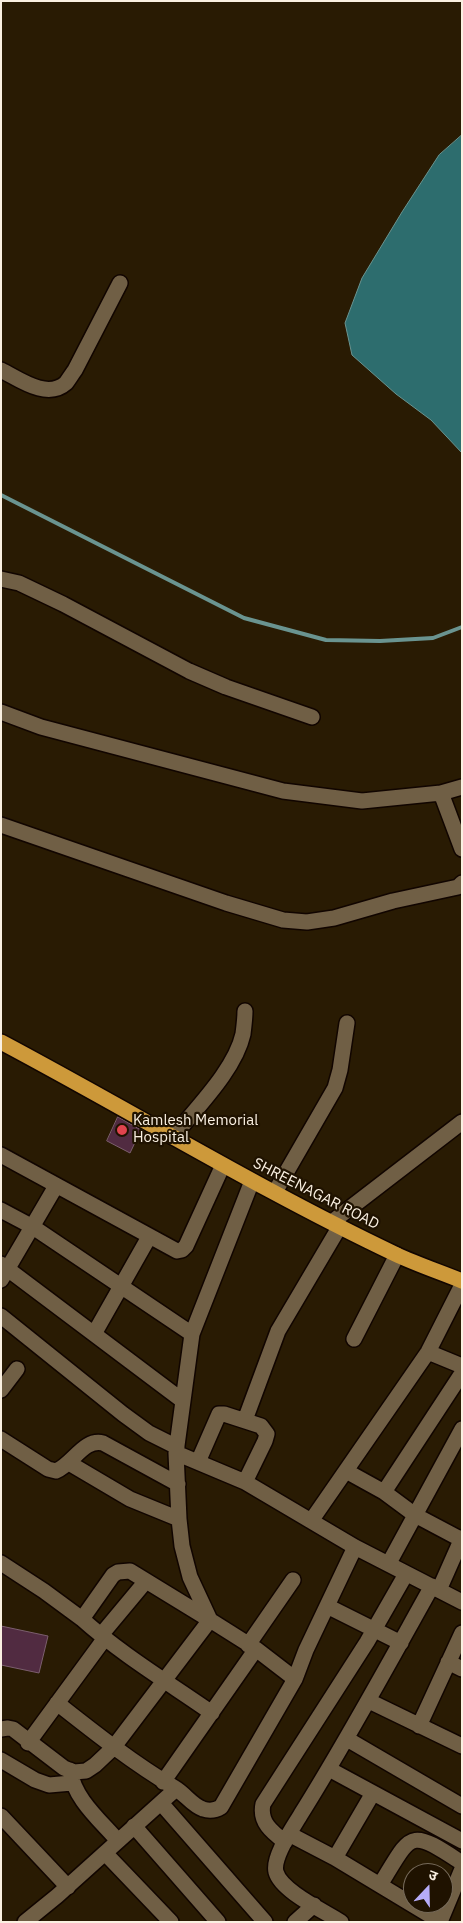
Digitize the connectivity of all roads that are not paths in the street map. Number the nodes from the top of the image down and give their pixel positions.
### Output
1 (120, 283) dead end
2 (1, 370) edge
3 (1, 579) edge
4 (1, 712) edge
5 (312, 717) dead end
6 (462, 787) edge
7 (441, 793) junction
8 (1, 825) edge
9 (462, 849) edge
10 (462, 883) edge
11 (245, 1011) dead end
12 (347, 1023) dead end
13 (1, 1042) edge
14 (458, 1130) edge
15 (173, 1137) junction
16 (1, 1155) edge
17 (223, 1165) junction
18 (252, 1181) junction
19 (56, 1186) junction
20 (276, 1192) junction
21 (1, 1210) edge
22 (336, 1224) junction
23 (33, 1227) junction
24 (149, 1237) junction
25 (397, 1255) junction
26 (4, 1271) edge
27 (462, 1283) edge
28 (122, 1287) junction
29 (1, 1316) edge
30 (94, 1334) junction
31 (192, 1334) junction
32 (354, 1339) dead end
33 (428, 1352) junction
34 (462, 1366) edge
35 (17, 1369) dead end
36 (462, 1373) edge
37 (1, 1390) edge
38 (183, 1401) junction
39 (245, 1420) junction
40 (462, 1429) edge
41 (1, 1439) edge
42 (176, 1450) junction
43 (198, 1462) junction
44 (69, 1463) junction
45 (346, 1471) junction
46 (245, 1482) junction
47 (178, 1484) junction
48 (384, 1492) junction
49 (415, 1515) junction
50 (179, 1519) junction
51 (312, 1521) junction
52 (461, 1539) edge
53 (355, 1546) junction
54 (1, 1564) edge
55 (389, 1564) junction
56 (406, 1574) junction
57 (293, 1580) dead end
58 (146, 1581) junction
59 (436, 1588) junction
60 (462, 1602) edge
61 (326, 1606) junction
62 (82, 1619) junction
63 (210, 1620) junction
64 (374, 1629) junction
65 (462, 1634) edge
66 (103, 1636) junction
67 (401, 1643) junction
68 (252, 1647) junction
69 (448, 1662) junction
70 (462, 1669) edge
71 (295, 1679) junction
72 (165, 1680) junction
73 (369, 1701) junction
74 (57, 1703) junction
75 (212, 1713) junction
76 (418, 1726) junction
77 (1, 1730) edge
78 (347, 1739) junction
79 (28, 1743) junction
80 (462, 1746) edge
81 (113, 1748) junction
82 (1, 1760) edge
83 (329, 1769) junction
84 (71, 1776) junction
85 (170, 1786) junction
86 (373, 1793) junction
87 (161, 1803) junction
88 (462, 1806) edge
89 (1, 1816) edge
90 (134, 1826) junction
91 (287, 1838) junction
92 (118, 1841) junction
93 (462, 1841) edge
94 (105, 1853) junction
95 (335, 1858) junction
96 (462, 1863) edge
97 (462, 1869) edge
98 (380, 1885) junction
99 (68, 1887) junction
100 (314, 1905) junction
101 (299, 1920) edge
102 (25, 1922) edge
103 (171, 1922) edge
104 (218, 1922) edge
105 (265, 1922) edge
106 (341, 1922) edge
107 (440, 1922) edge

1 - 2 street
3 - 5 street
4 - 7 street
6 - 7 street
7 - 9 street
8 - 10 street
11 - 15 street
12 - 20 street
13 - 15 highway, SHREENAGAR ROAD
14 - 22 street
15 - 17 highway, SHREENAGAR ROAD
16 - 19 street
17 - 18 highway, SHREENAGAR ROAD
17 - 24 street
18 - 20 highway, SHREENAGAR ROAD
18 - 31 street
19 - 23 street
19 - 24 street
20 - 22 highway, SHREENAGAR ROAD
21 - 23 street
22 - 25 highway, SHREENAGAR ROAD
22 - 39 street
23 - 26 street
23 - 28 street
24 - 28 street
25 - 27 highway, SHREENAGAR ROAD
25 - 32 street
26 - 30 street
27 - 33 street
28 - 30 street
28 - 31 street
29 - 42 street
30 - 38 street
31 - 38 street
33 - 34 street
33 - 45 street
35 - 37 street
36 - 48 street
38 - 42 street
39 - 43 street
39 - 46 street
40 - 49 street
41 - 44 street
42 - 43 street
42 - 47 street
43 - 46 street
44 - 47 street
44 - 50 street
45 - 48 street
45 - 51 street
46 - 51 street
47 - 50 street
48 - 49 street
49 - 52 street
49 - 55 street
50 - 63 street
51 - 53 street
52 - 59 street
53 - 55 street
53 - 61 street
54 - 62 street
55 - 56 street
56 - 59 street
56 - 64 street
57 - 68 street
58 - 62 street
58 - 63 street
58 - 66 street
59 - 60 street
59 - 67 street
61 - 64 street
61 - 71 street
62 - 66 street
63 - 68 street
63 - 72 street
64 - 67 street
64 - 91 street
65 - 69 street
66 - 72 street
66 - 74 street
67 - 73 street
68 - 71 street
68 - 75 street
69 - 70 street
69 - 76 street
71 - 85 street
72 - 75 street
72 - 81 street
73 - 76 street
73 - 78 street
74 - 79 street
74 - 81 street
75 - 85 street
76 - 80 street
77 - 79 street
78 - 83 street
78 - 88 street
79 - 84 street
81 - 84 street
81 - 85 street
82 - 84 street
83 - 86 street
83 - 91 street
84 - 92 street
85 - 87 street
86 - 93 street
86 - 95 street
87 - 90 street
87 - 105 street
89 - 99 street
90 - 92 street
90 - 104 street
91 - 95 street
91 - 100 street
92 - 94 street
94 - 99 street
94 - 103 street
95 - 98 street
96 - 98 street
97 - 107 street
98 - 107 street
99 - 102 street
100 - 101 street
100 - 106 street

